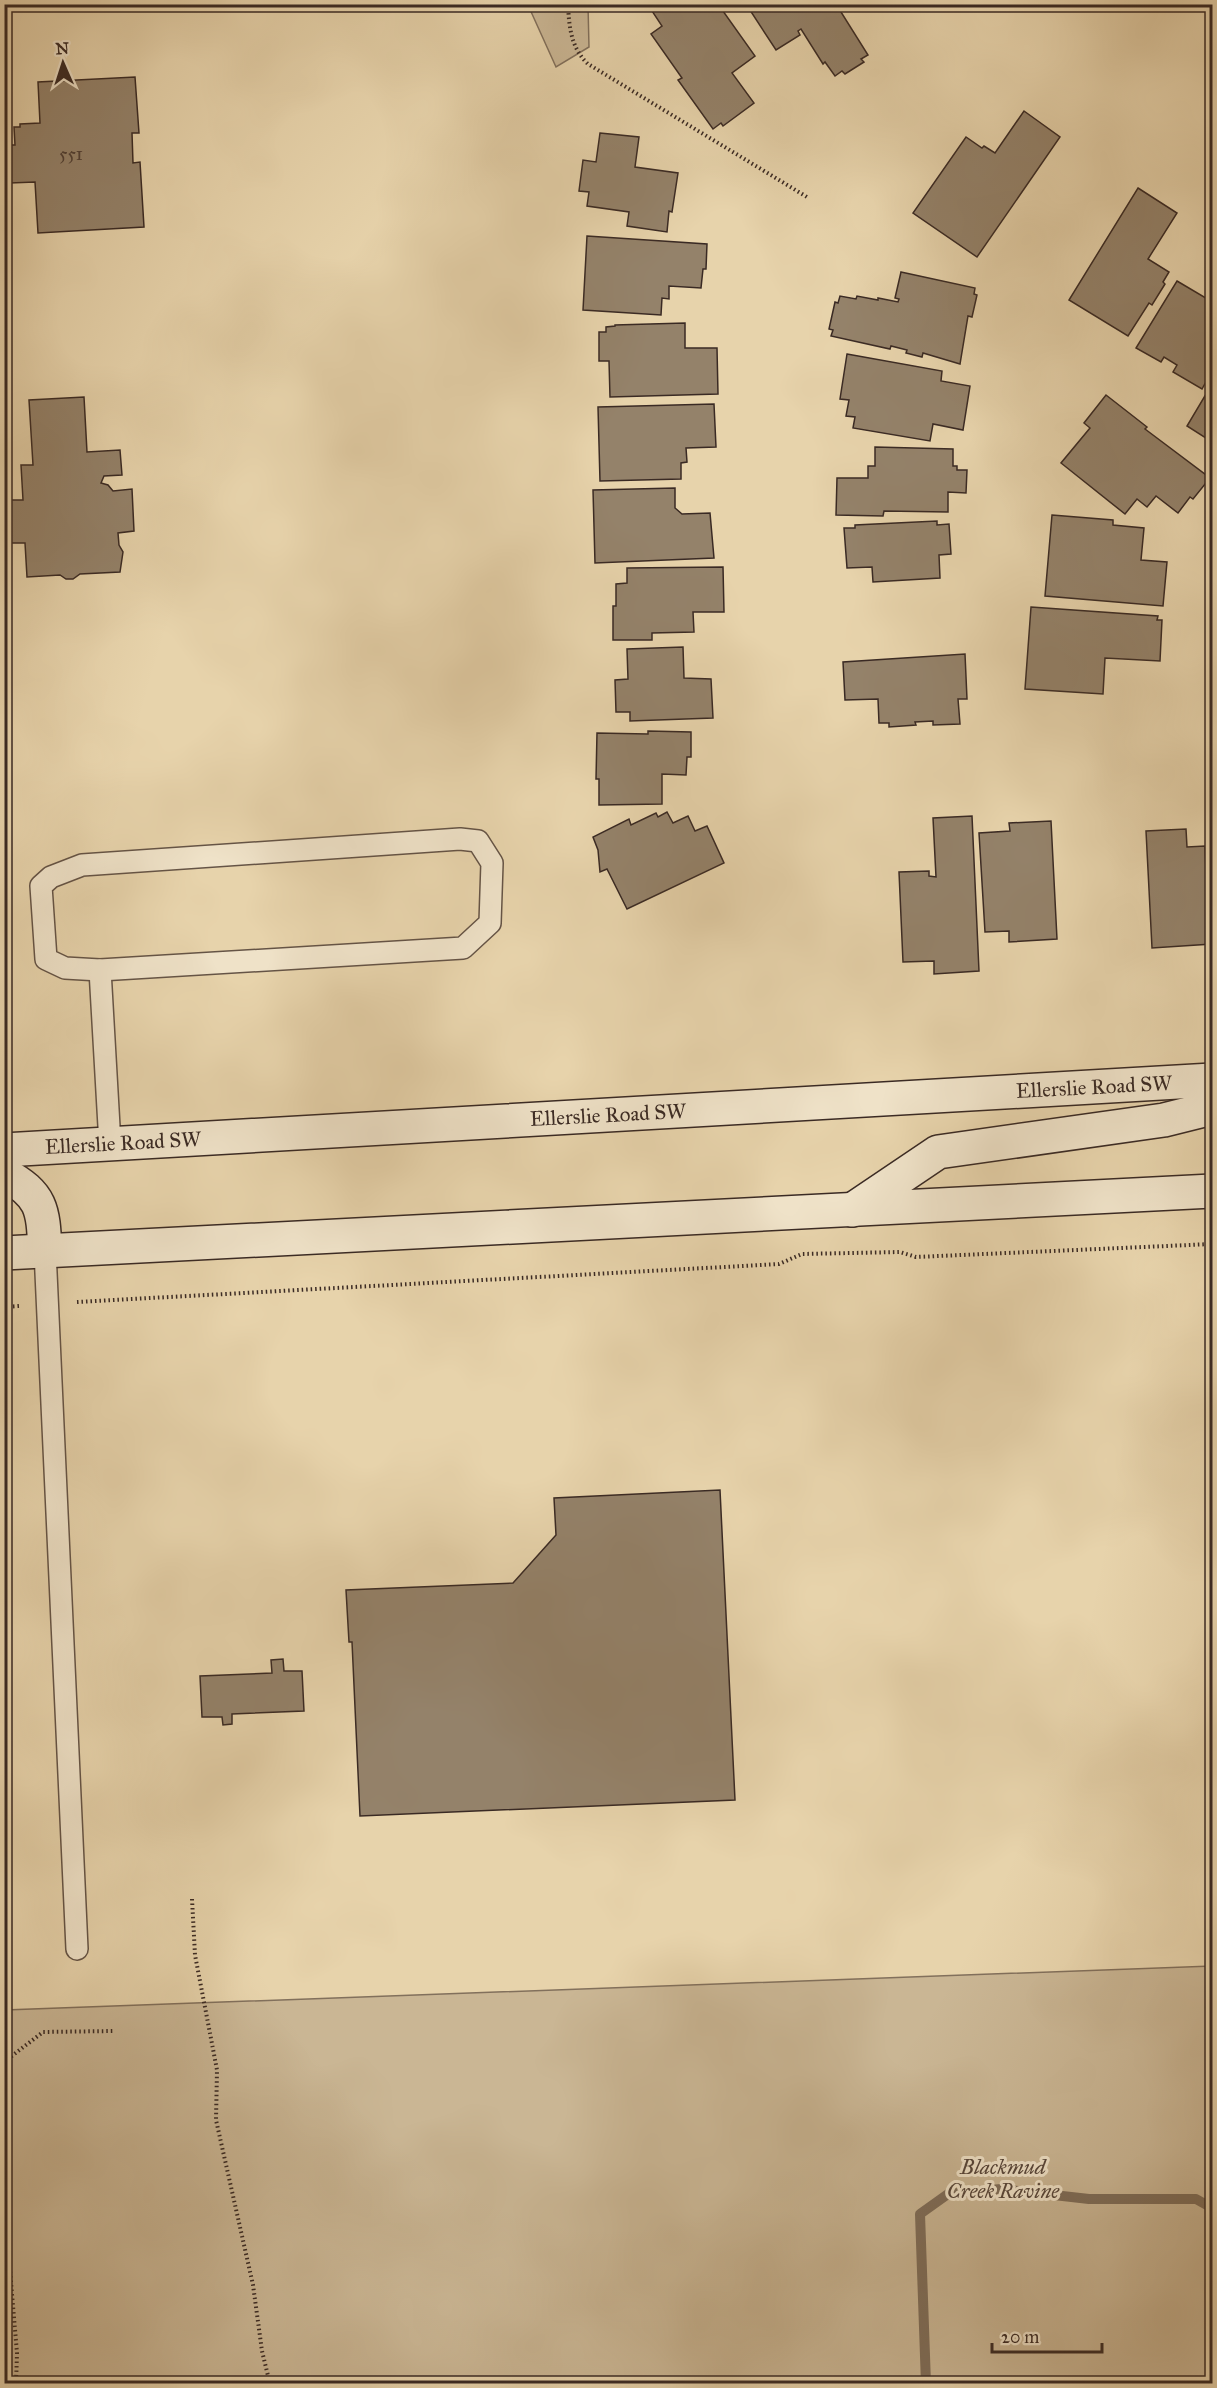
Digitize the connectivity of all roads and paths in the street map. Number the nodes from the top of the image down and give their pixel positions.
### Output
1 (568, 4) edge
2 (807, 198) dead end
3 (100, 970) junction
4 (1212, 1080) edge
5 (1212, 1108) edge
6 (110, 1143) junction
7 (4, 1150) edge
8 (4, 1174) edge
9 (1212, 1191) edge
10 (851, 1211) junction
11 (1212, 1244) edge
12 (45, 1251) junction
13 (4, 1253) edge
14 (93, 1301) dead end
15 (192, 1899) dead end
16 (77, 1949) dead end
17 (115, 2031) dead end
18 (4, 2062) edge
19 (4, 2200) edge
20 (16, 2384) edge
21 (270, 2384) edge

1 - 2 path
3 - 3 lane
3 - 6 lane
4 - 6 main road, Ellerslie Road SW
5 - 10 main road
6 - 7 main road, Ellerslie Road SW
8 - 12 main road
9 - 10 main road
10 - 12 main road
11 - 14 path
12 - 13 main road
12 - 16 lane
15 - 21 path
17 - 18 path
19 - 20 path

